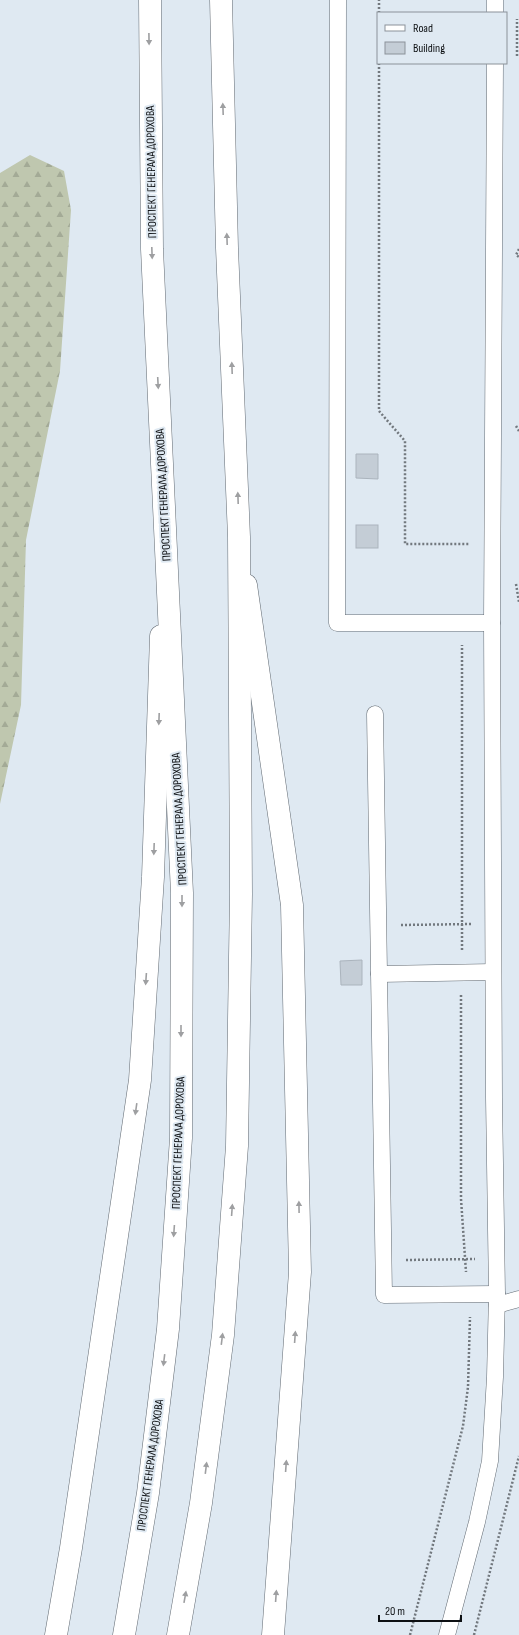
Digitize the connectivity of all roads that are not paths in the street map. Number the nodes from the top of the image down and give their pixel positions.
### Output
1 (150, 0) edge
2 (221, 0) edge
3 (338, 0) edge
4 (495, 0) edge
5 (495, 12) edge
6 (495, 64) edge
7 (239, 537) junction
8 (165, 540) junction
9 (492, 623) junction
10 (375, 714) dead end
11 (493, 972) junction
12 (379, 974) junction
13 (496, 1299) junction
14 (519, 1299) edge
15 (56, 1635) edge
16 (124, 1635) edge
17 (178, 1635) edge
18 (273, 1635) edge
19 (447, 1635) edge

1 -> 8 main road, ПРОСПЕКТ ГЕНЕРАЛА ДОРОХОВА
7 -> 2 main road
3 - 9 lane
4 - 5 lane
6 - 9 lane
17 -> 7 main road
18 -> 7 main road
8 -> 15 main road
8 -> 16 main road, ПРОСПЕКТ ГЕНЕРАЛА ДОРОХОВА
9 - 11 lane
10 - 12 lane
11 - 12 lane
11 - 13 lane
12 - 13 lane
13 - 14 lane
13 - 19 lane

